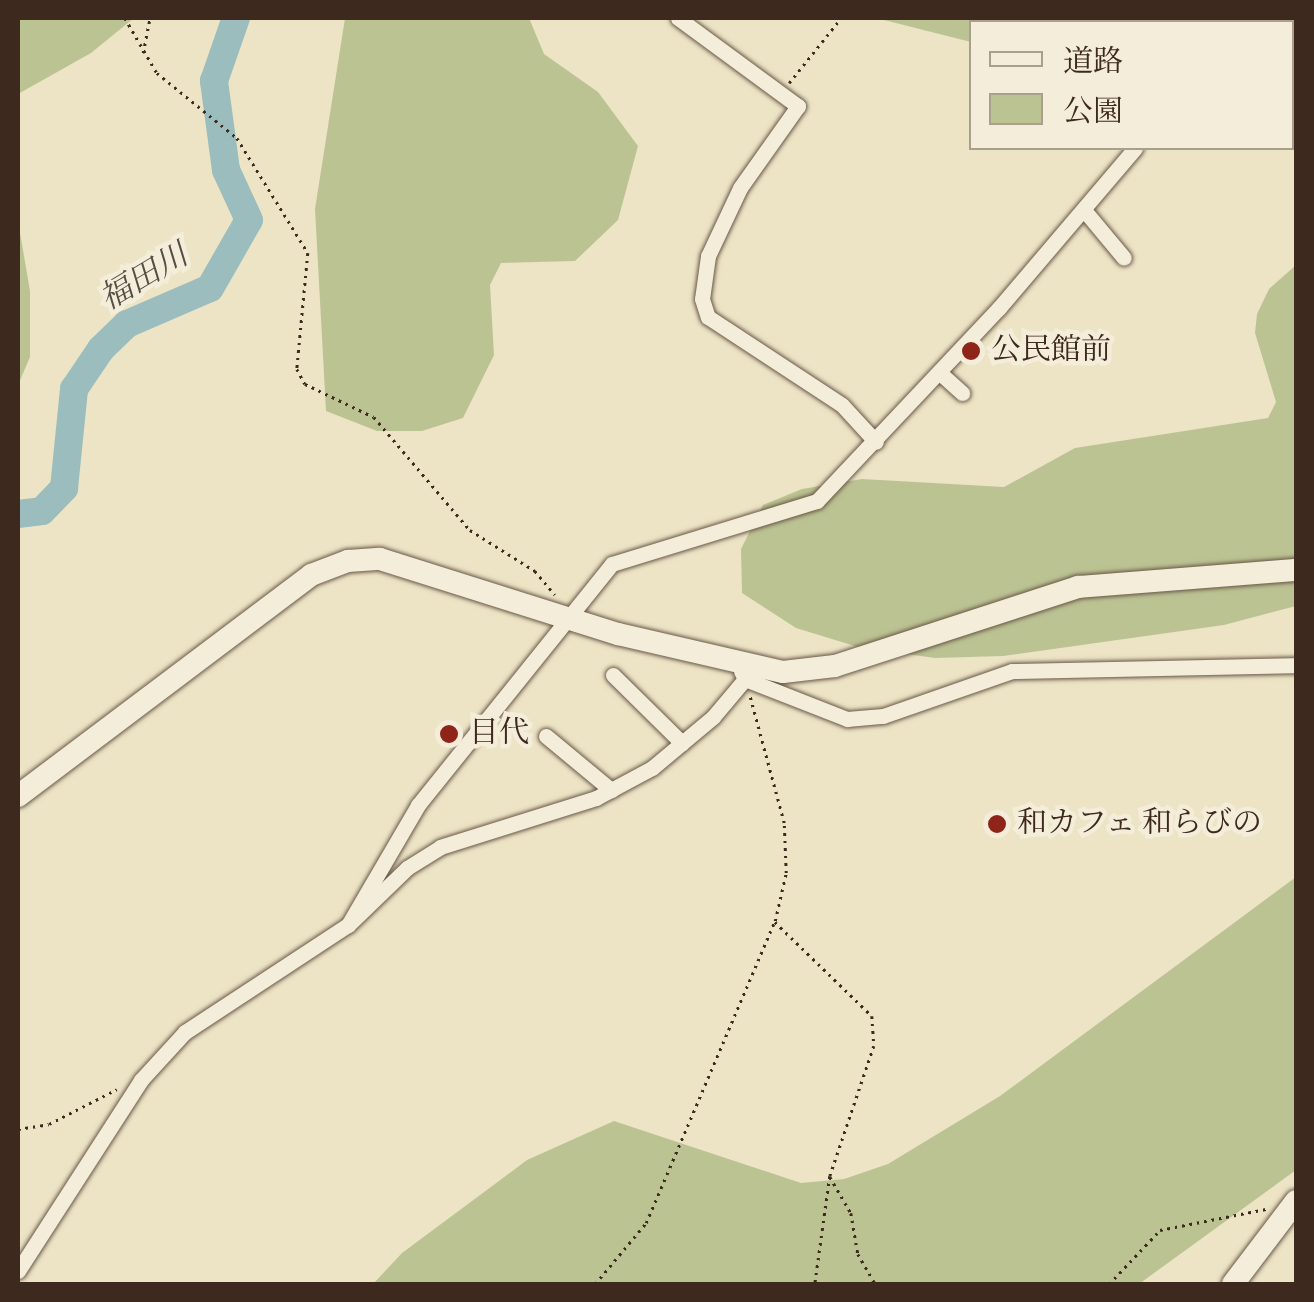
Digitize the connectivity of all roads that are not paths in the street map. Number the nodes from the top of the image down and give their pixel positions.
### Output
1 (678, 18) edge
2 (1133, 150) edge
3 (1084, 210) junction
4 (1124, 258) dead end
5 (940, 373) junction
6 (962, 392) dead end
7 (876, 442) junction
8 (1296, 570) edge
9 (568, 615) junction
10 (1296, 665) edge
11 (740, 669) junction
12 (613, 675) dead end
13 (546, 736) dead end
14 (682, 744) junction
15 (610, 790) junction
16 (18, 796) edge
17 (348, 925) junction
18 (1295, 1203) edge
19 (18, 1270) edge
20 (1233, 1284) edge

1 - 7 street
2 - 3 street
3 - 4 street
3 - 5 street
5 - 6 street
5 - 7 street
7 - 9 street
8 - 11 street
9 - 11 street
9 - 16 street
9 - 17 street
10 - 11 street
11 - 14 street
12 - 14 street
13 - 15 street
14 - 15 street
15 - 17 street
17 - 19 street
18 - 20 street

